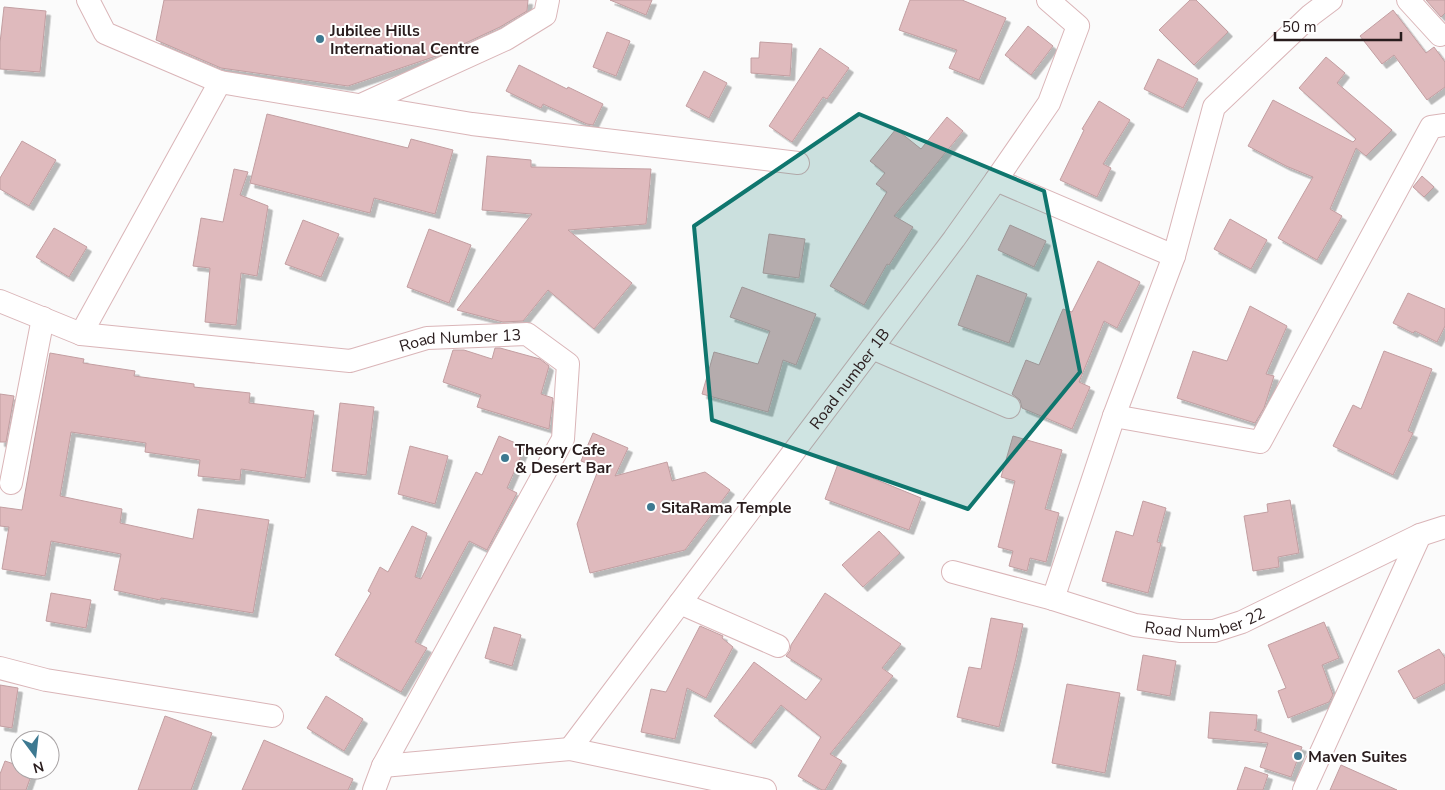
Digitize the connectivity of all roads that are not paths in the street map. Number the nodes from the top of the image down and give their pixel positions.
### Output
1 (88, 0) edge
2 (548, 0) edge
3 (1048, 0) edge
4 (1331, 0) edge
5 (1408, 0) edge
6 (1440, 35) dead end
7 (220, 82) junction
8 (361, 105) junction
9 (1445, 124) edge
10 (798, 163) dead end
11 (996, 180) junction
12 (1174, 256) junction
13 (0, 301) edge
14 (43, 318) junction
15 (82, 334) junction
16 (872, 348) junction
17 (1009, 407) dead end
18 (1114, 416) junction
19 (11, 483) dead end
20 (1445, 527) edge
21 (1420, 535) junction
22 (953, 572) dead end
23 (1054, 599) junction
24 (680, 602) junction
25 (778, 646) dead end
26 (0, 668) edge
27 (272, 716) dead end
28 (570, 749) junction
29 (383, 766) junction
30 (374, 790) edge
31 (765, 790) edge
32 (1304, 790) edge

1 - 7 street
2 - 8 street
3 - 11 street, Road number 1B
4 - 12 street
5 - 6 street
7 - 8 street
7 - 15 street
8 - 10 street
9 - 18 street
11 - 12 street
11 - 16 street, Road number 1B
12 - 18 street
13 - 14 street, Road Number 13
14 - 15 street, Road Number 13
14 - 19 street
15 - 29 street, Road Number 13
16 - 17 street
16 - 24 street, Road number 1B
18 - 23 street
20 - 21 street, Road Number 22
21 - 23 street, Road Number 22
21 - 32 street
22 - 23 street, Road Number 22
24 - 25 street
24 - 28 street, Road number 1B
26 - 27 street
28 - 29 street
28 - 31 street
29 - 30 street, Road Number 13

